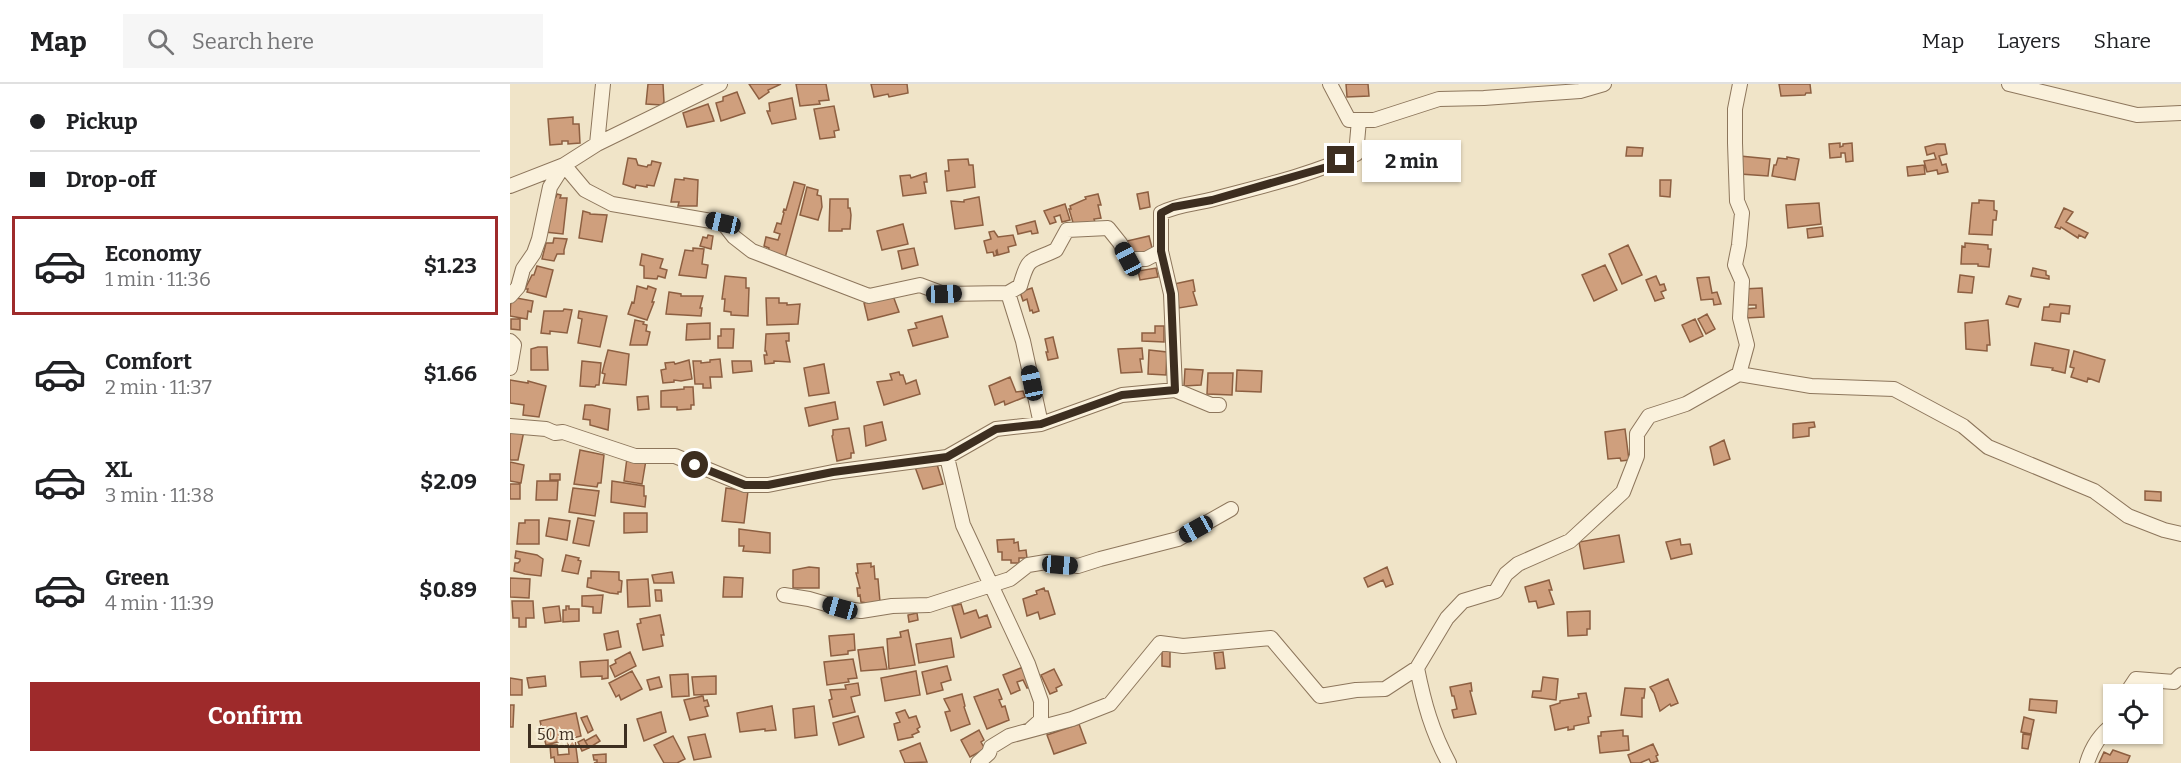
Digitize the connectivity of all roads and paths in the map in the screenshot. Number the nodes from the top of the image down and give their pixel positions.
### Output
1 (603, 84) edge
2 (720, 84) edge
3 (1330, 84) edge
4 (1604, 84) edge
5 (1740, 84) edge
6 (2008, 84) edge
7 (2181, 113) edge
8 (1359, 120) junction
9 (597, 144) junction
10 (564, 165) junction
11 (510, 186) edge
12 (1161, 251) junction
13 (1008, 293) junction
14 (510, 296) edge
15 (510, 341) edge
16 (510, 368) edge
17 (1739, 374) junction
18 (1175, 390) junction
19 (1219, 405) dead end
20 (1041, 424) junction
21 (510, 426) edge
22 (947, 457) junction
23 (1231, 509) dead end
24 (2181, 534) edge
25 (992, 586) junction
26 (784, 595) dead end
27 (1418, 668) junction
28 (2181, 675) edge
29 (2133, 684) edge
30 (1030, 730) junction
31 (2103, 732) edge
32 (978, 763) edge
33 (1449, 763) edge
34 (2087, 763) edge

1 - 9 street
2 - 9 street
3 - 8 street
4 - 8 street
5 - 17 street
6 - 7 street
8 - 12 street
9 - 10 street
10 - 11 street
10 - 13 street
10 - 14 street
12 - 13 street
12 - 18 street
13 - 20 street
15 - 16 street
17 - 24 street
17 - 27 street
18 - 19 street
18 - 20 street
20 - 22 street
21 - 22 street
22 - 25 street
23 - 25 street
25 - 26 street
25 - 30 street
27 - 30 street
27 - 33 street
28 - 29 street
30 - 32 street
31 - 34 street

